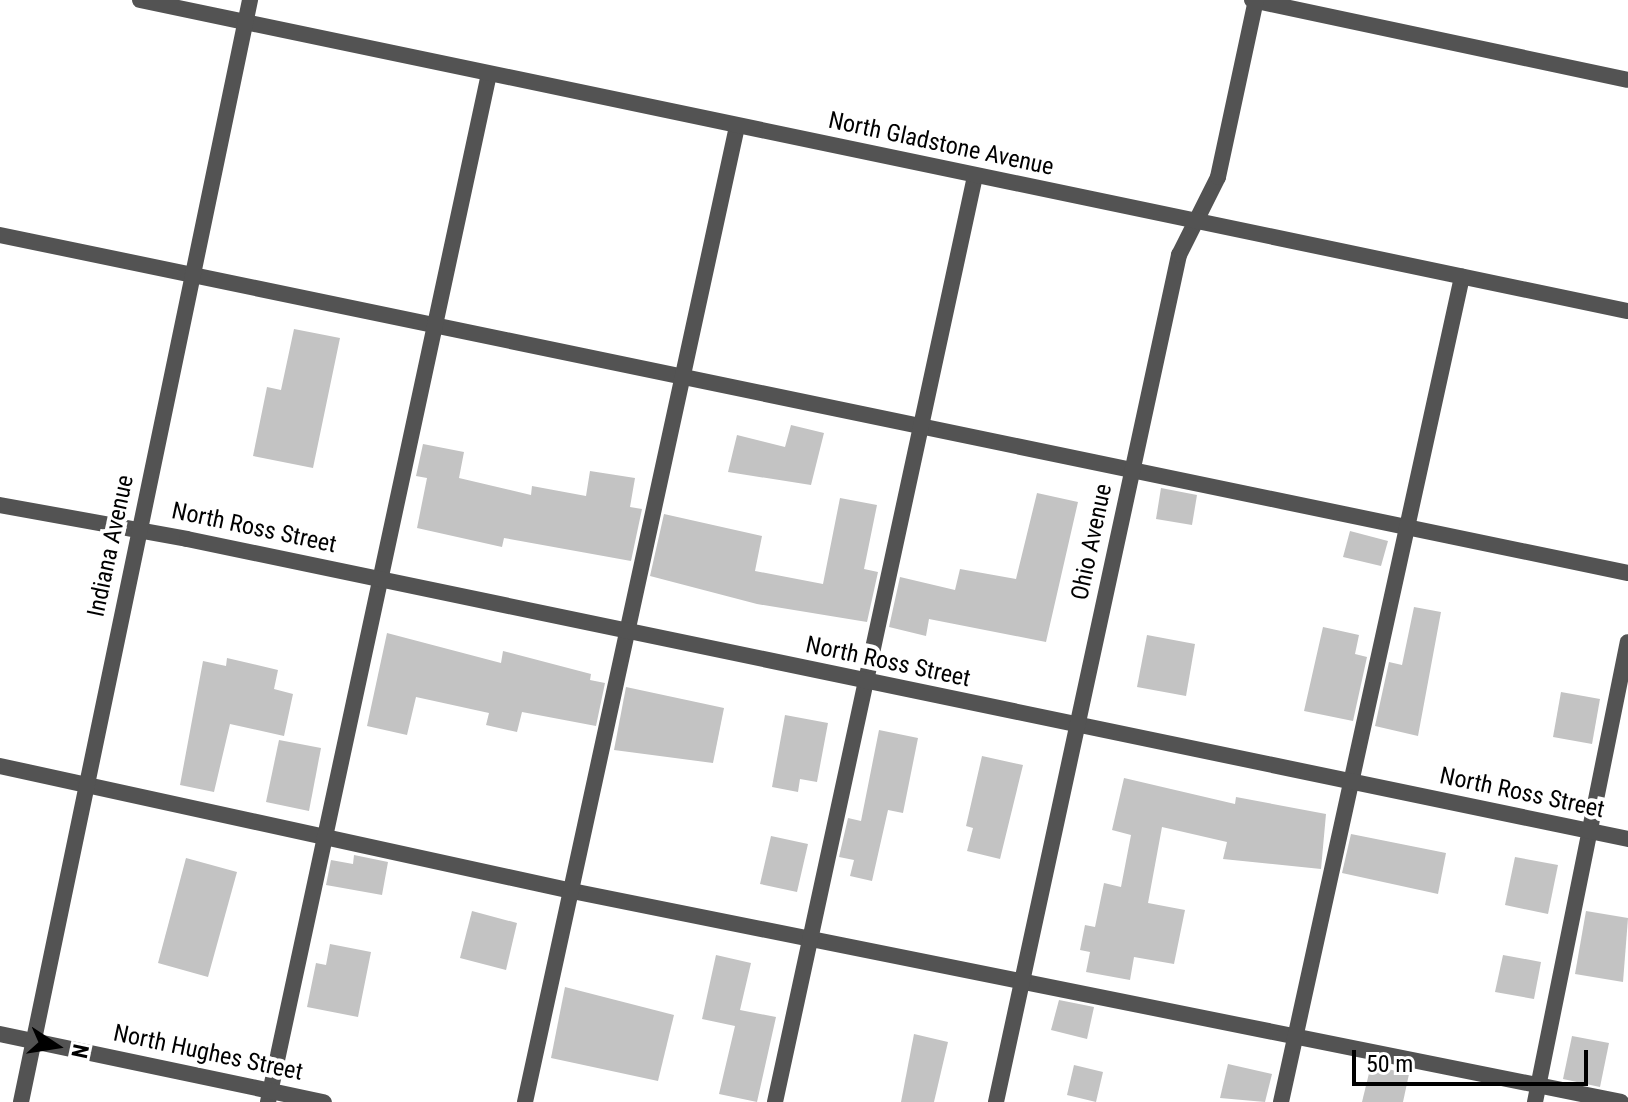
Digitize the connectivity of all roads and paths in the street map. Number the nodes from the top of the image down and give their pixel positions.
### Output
1 (140, 0) edge
2 (250, 0) edge
3 (1255, 0) edge
4 (245, 22) junction
5 (489, 74) junction
6 (1628, 80) edge
7 (737, 126) junction
8 (975, 176) junction
9 (1195, 222) junction
10 (0, 235) edge
11 (1462, 277) junction
12 (191, 279) junction
13 (1628, 311) edge
14 (433, 328) junction
15 (679, 380) junction
16 (922, 428) junction
17 (1131, 472) junction
18 (0, 505) edge
19 (1406, 526) junction
20 (139, 529) junction
21 (1628, 573) edge
22 (379, 579) junction
23 (623, 630) junction
24 (1628, 642) edge
25 (869, 682) junction
26 (1076, 726) junction
27 (0, 766) edge
28 (1349, 782) junction
29 (86, 784) junction
30 (1587, 831) junction
31 (328, 836) junction
32 (1628, 839) edge
33 (572, 891) junction
34 (809, 938) junction
35 (1022, 979) junction
36 (0, 1034) edge
37 (1295, 1038) junction
38 (34, 1041) junction
39 (1537, 1094) edge
40 (269, 1096) edge
41 (21, 1102) edge
42 (324, 1102) edge
43 (525, 1102) edge
44 (775, 1102) edge
45 (996, 1102) edge
46 (1281, 1102) edge
47 (1621, 1102) edge

1 - 4 street, North Gladstone Avenue
2 - 4 street, Indiana Avenue
3 - 6 street
3 - 9 street, Ohio Avenue
4 - 5 street, North Gladstone Avenue
4 - 12 street, Indiana Avenue
5 - 7 street, North Gladstone Avenue
5 - 14 street
7 - 8 street, North Gladstone Avenue
7 - 15 street
8 - 9 street, North Gladstone Avenue
8 - 16 street
9 - 11 street, North Gladstone Avenue
9 - 17 street, Ohio Avenue
10 - 12 street
11 - 13 street, North Gladstone Avenue
11 - 19 street
12 - 14 street
12 - 20 street, Indiana Avenue
14 - 15 street
14 - 22 street
15 - 16 street
15 - 23 street
16 - 17 street
16 - 25 street
17 - 19 street
17 - 26 street, Ohio Avenue
18 - 20 street, North Ross Street
19 - 21 street
19 - 28 street
20 - 22 street, North Ross Street
20 - 29 street, Indiana Avenue
22 - 23 street, North Ross Street
22 - 31 street
23 - 25 street, North Ross Street
23 - 33 street
24 - 30 street
25 - 26 street, North Ross Street
25 - 34 street
26 - 28 street, North Ross Street
26 - 35 street, Ohio Avenue
27 - 29 street
28 - 30 street, North Ross Street
28 - 37 street
29 - 31 street
29 - 38 street, Indiana Avenue
30 - 32 street, North Ross Street
30 - 39 street
31 - 33 street
31 - 40 street
33 - 34 street
33 - 43 street
34 - 35 street
34 - 44 street
35 - 37 street
35 - 45 street, Ohio Avenue
36 - 38 street, North Hughes Street
37 - 39 street
37 - 46 street
38 - 40 street, North Hughes Street
38 - 41 street, Indiana Avenue
39 - 47 street
40 - 42 street, North Hughes Street

